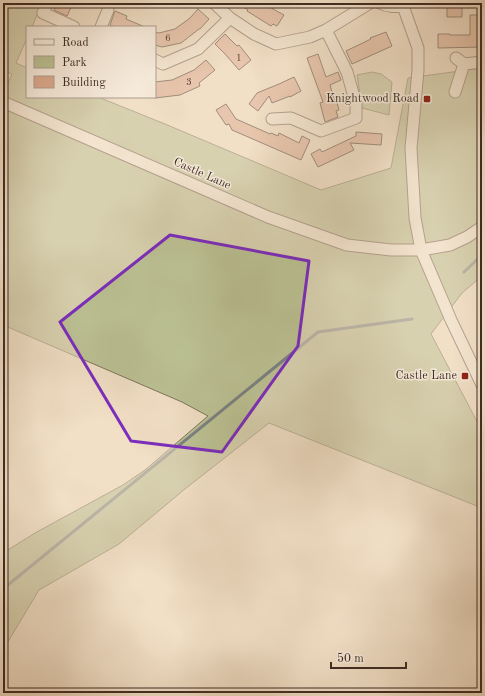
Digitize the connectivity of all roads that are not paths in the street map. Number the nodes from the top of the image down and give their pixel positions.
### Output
1 (214, 3) edge
2 (370, 3) edge
3 (380, 3) edge
4 (404, 5) edge
5 (45, 8) edge
6 (108, 10) dead end
7 (230, 18) junction
8 (72, 26) edge
9 (101, 26) edge
10 (326, 30) junction
11 (156, 60) edge
12 (482, 62) edge
13 (455, 92) dead end
14 (3, 102) edge
15 (272, 119) dead end
16 (482, 227) edge
17 (421, 250) junction
18 (482, 386) edge

1 - 7 street
2 - 10 street
3 - 4 street
4 - 17 street
5 - 8 street
6 - 9 street
7 - 10 street
7 - 11 street
10 - 15 street
12 - 13 street
14 - 17 street, Castle Lane
16 - 17 street, Castle Lane
17 - 18 street

